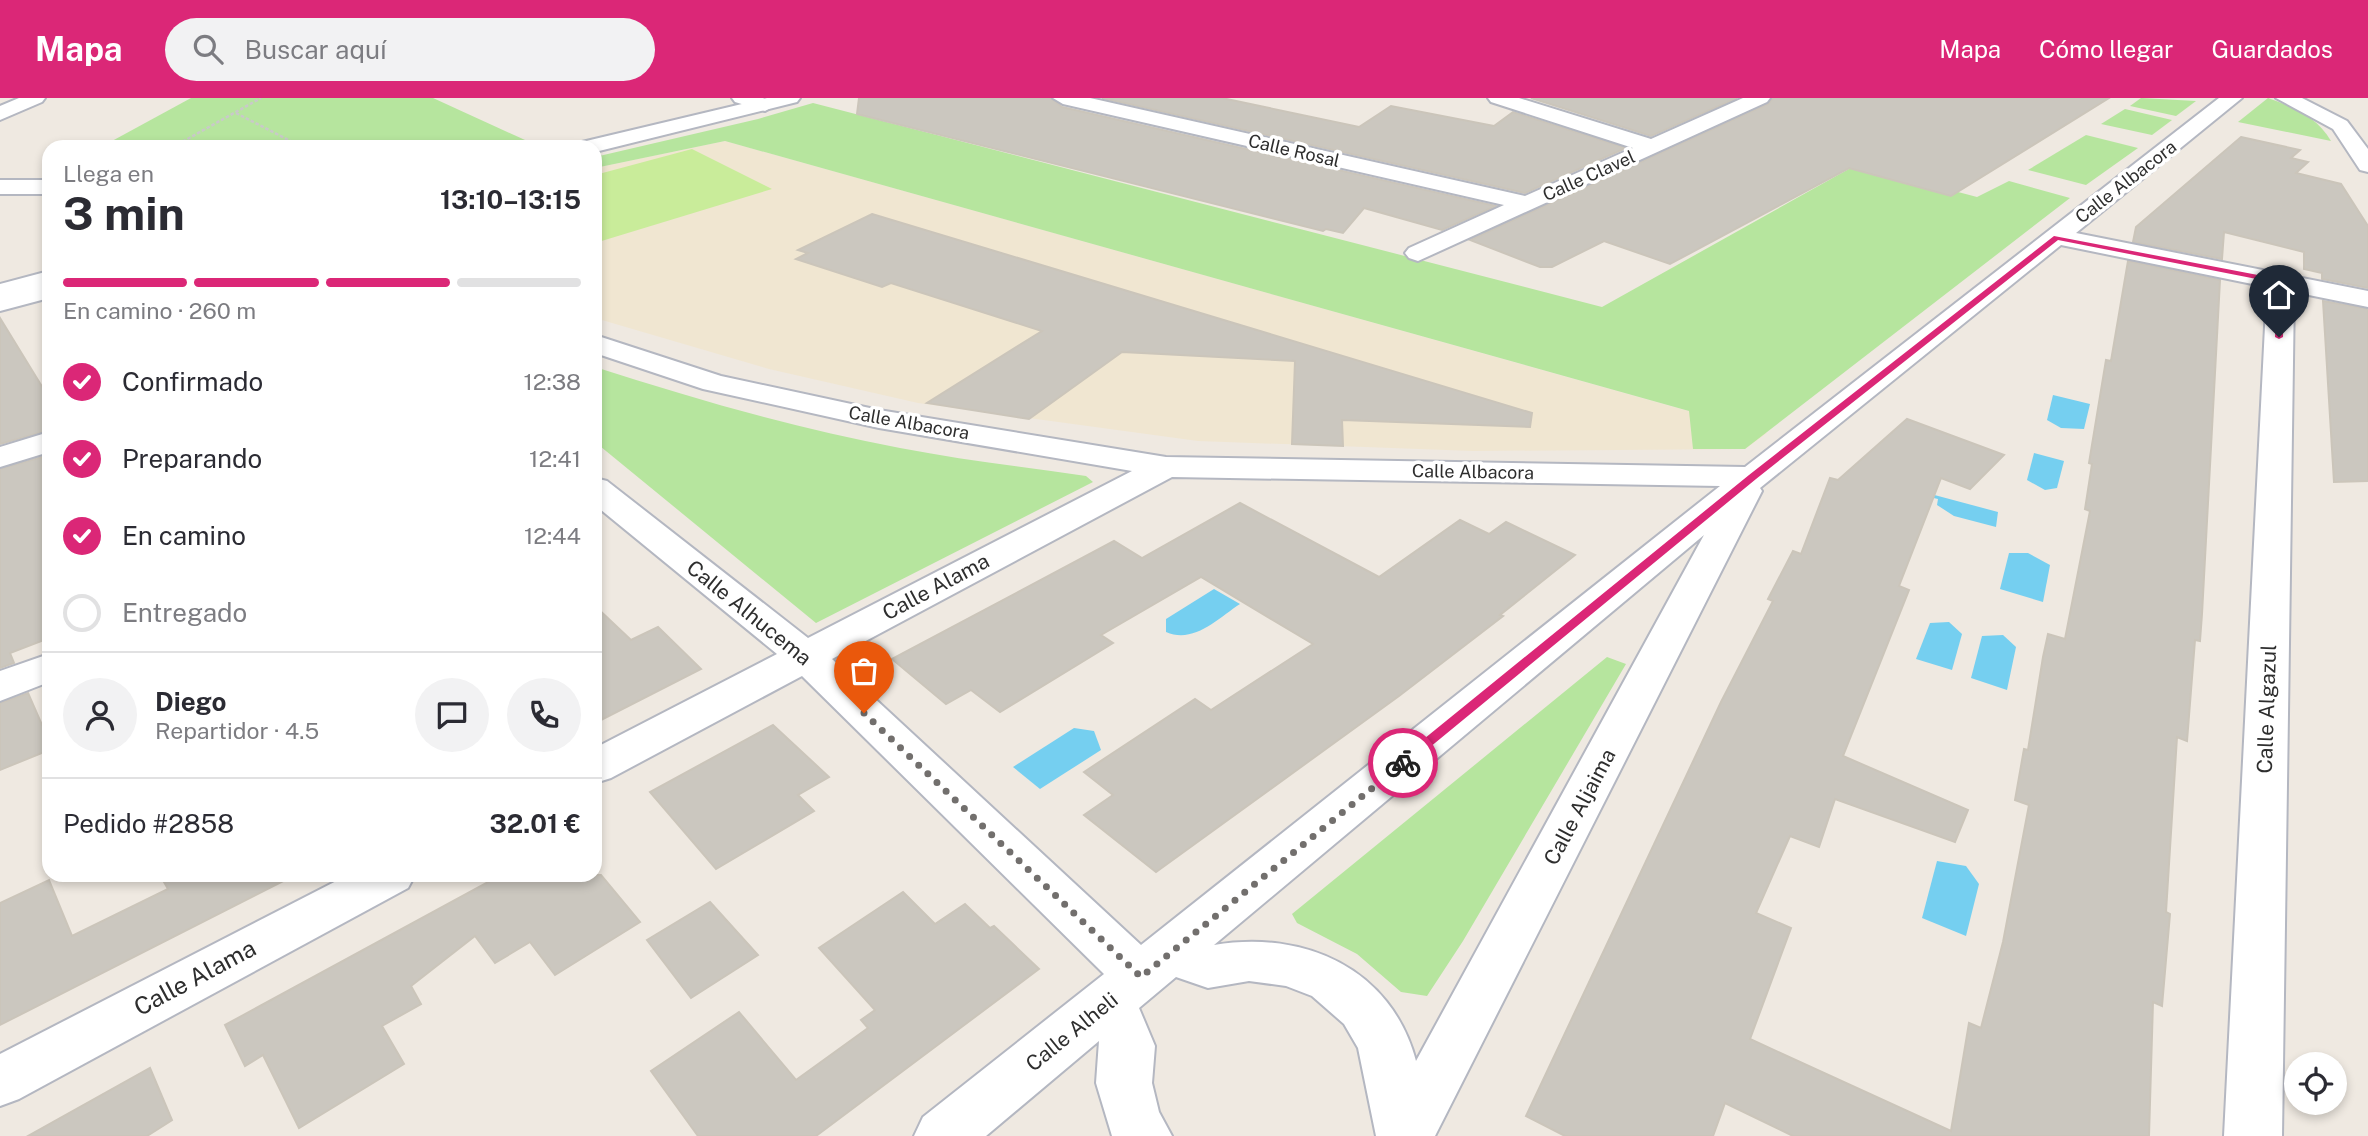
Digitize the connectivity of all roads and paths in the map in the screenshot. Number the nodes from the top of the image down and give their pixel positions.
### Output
1 (35, 98) edge
2 (261, 98) edge
3 (742, 98) edge
4 (790, 98) edge
5 (1062, 98) edge
6 (1498, 98) edge
7 (1760, 98) edge
8 (2232, 98) edge
9 (2286, 98) edge
10 (765, 105) junction
11 (235, 112) junction
12 (0, 114) edge
13 (185, 140) edge
14 (289, 140) edge
15 (602, 144) edge
16 (1653, 147) junction
17 (2368, 165) edge
18 (42, 187) edge
19 (3, 188) edge
20 (1526, 203) junction
21 (2057, 237) junction
22 (1418, 253) dead end
23 (42, 263) edge
24 (0, 274) edge
25 (42, 281) edge
26 (2281, 282) junction
27 (0, 292) edge
28 (42, 292) edge
29 (2368, 299) edge
30 (0, 303) edge
31 (602, 346) edge
32 (42, 444) edge
33 (0, 457) edge
34 (1166, 467) junction
35 (1753, 477) junction
36 (602, 494) edge
37 (805, 656) junction
38 (42, 670) edge
39 (0, 687) edge
40 (602, 763) edge
41 (378, 882) edge
42 (1140, 977) junction
43 (0, 1081) edge
44 (1406, 1135) edge
45 (943, 1136) edge
46 (1143, 1136) edge
47 (2253, 1136) edge

1 - 12 street
2 - 11 path
3 - 10 street
4 - 10 street
5 - 20 street, Calle Rosal
6 - 16 street
7 - 16 street, Calle Clavel
8 - 21 street, Calle Albacora
9 - 17 street
10 - 15 street
11 - 13 path
11 - 14 path
16 - 20 street, Calle Clavel
18 - 19 street
20 - 22 street, Calle Clavel
21 - 26 street
21 - 35 street, Calle Albacora
23 - 24 street
25 - 27 street
26 - 29 street
26 - 47 street, Calle Algazul
28 - 30 street
31 - 34 street, Calle Albacora
32 - 33 street
34 - 35 street, Calle Albacora
34 - 37 street, Calle Alama
35 - 42 street, Calle Alheli
35 - 44 street, Calle Aljaima
36 - 37 street, Calle Alhucema
37 - 40 street, Calle Alama
37 - 42 street, Calle Alhucema
38 - 39 street
41 - 43 street, Calle Alama
42 - 44 street
42 - 45 street, Calle Alheli
42 - 46 street

